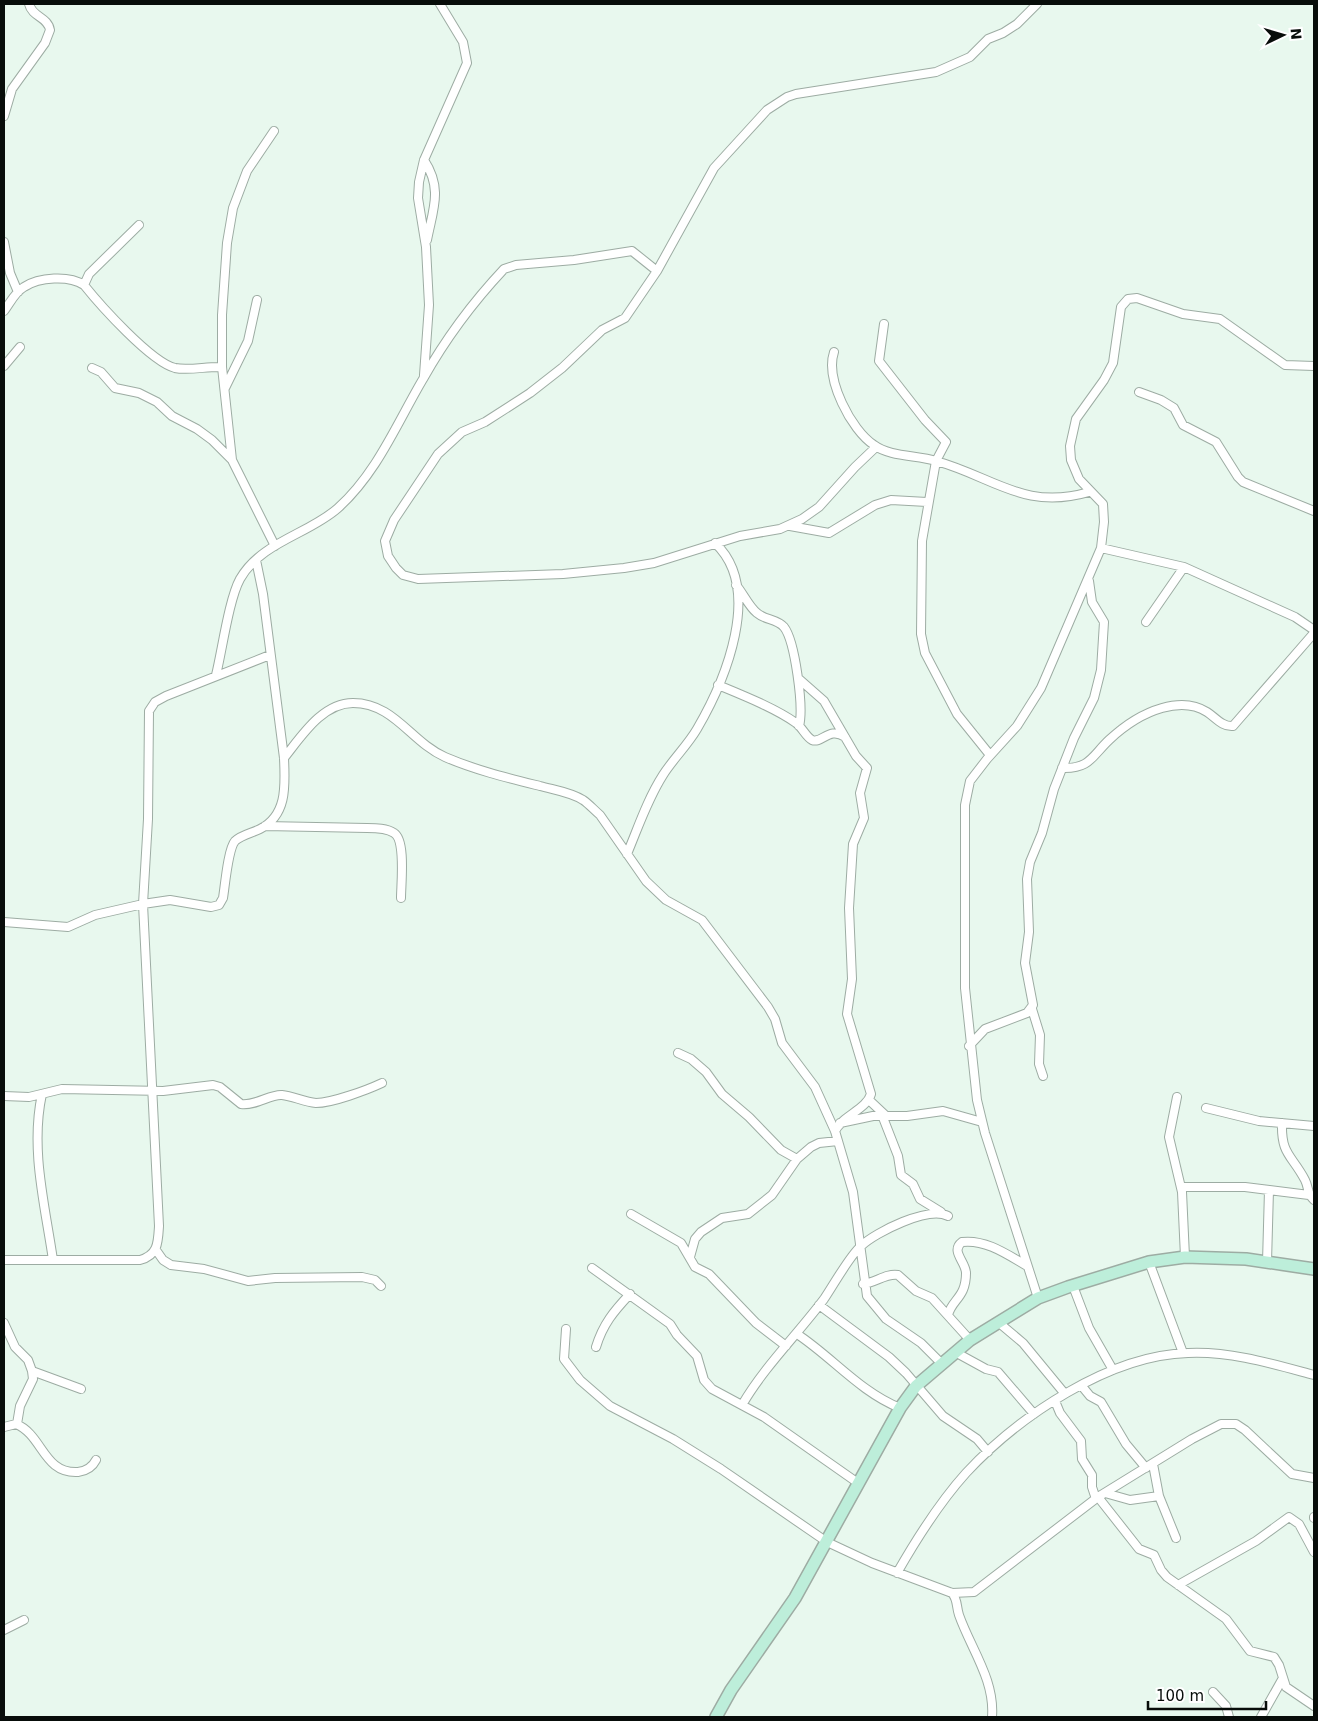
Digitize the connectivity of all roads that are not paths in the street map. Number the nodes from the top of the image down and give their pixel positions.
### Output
1 (29, 4) edge
2 (440, 4) edge
3 (1036, 4) edge
4 (4, 116) edge
5 (274, 131) dead end
6 (424, 160) junction
7 (140, 225) dead end
8 (4, 242) edge
9 (426, 247) junction
10 (657, 271) junction
11 (84, 285) junction
12 (18, 292) junction
13 (257, 300) dead end
14 (4, 311) edge
15 (884, 324) dead end
16 (20, 347) dead end
17 (834, 352) dead end
18 (4, 366) edge
19 (1314, 366) edge
20 (222, 367) junction
21 (92, 368) dead end
22 (424, 377) junction
23 (224, 390) junction
24 (1139, 392) dead end
25 (876, 447) junction
26 (232, 460) junction
27 (936, 461) junction
28 (1089, 492) junction
29 (927, 502) junction
30 (1314, 511) edge
31 (790, 526) junction
32 (715, 543) junction
33 (275, 546) junction
34 (1101, 548) junction
35 (256, 560) junction
36 (1184, 567) junction
37 (1089, 581) junction
38 (736, 585) junction
39 (1146, 622) dead end
40 (1314, 632) edge
41 (270, 655) junction
42 (216, 675) junction
43 (799, 679) junction
44 (718, 685) junction
45 (800, 726) junction
46 (845, 737) junction
47 (990, 756) junction
48 (284, 758) junction
49 (1062, 768) junction
50 (265, 826) junction
51 (627, 854) junction
52 (401, 898) dead end
53 (143, 904) junction
54 (4, 922) edge
55 (1032, 1009) junction
56 (969, 1046) junction
57 (678, 1052) dead end
58 (1043, 1076) dead end
59 (382, 1083) dead end
60 (153, 1091) junction
61 (42, 1094) junction
62 (4, 1096) edge
63 (1177, 1097) dead end
64 (869, 1100) junction
65 (1206, 1108) dead end
66 (884, 1115) junction
67 (982, 1122) junction
68 (1282, 1123) junction
69 (1314, 1126) edge
70 (837, 1127) junction
71 (838, 1141) junction
72 (796, 1159) junction
73 (1181, 1187) junction
74 (1269, 1190) junction
75 (1311, 1193) edge
76 (631, 1214) dead end
77 (860, 1246) junction
78 (156, 1250) junction
79 (1185, 1257) junction
80 (690, 1258) junction
81 (4, 1260) edge
82 (53, 1260) junction
83 (1149, 1262) junction
84 (1267, 1262) junction
85 (1027, 1266) junction
86 (592, 1268) dead end
87 (1314, 1269) edge
88 (863, 1284) junction
89 (381, 1286) dead end
90 (1073, 1286) junction
91 (630, 1294) junction
92 (1038, 1298) junction
93 (820, 1305) junction
94 (948, 1315) junction
95 (998, 1322) junction
96 (4, 1324) edge
97 (566, 1329) dead end
98 (796, 1334) junction
99 (970, 1340) junction
100 (786, 1346) junction
101 (596, 1347) dead end
102 (955, 1352) junction
103 (1183, 1353) junction
104 (942, 1364) junction
105 (1113, 1370) junction
106 (32, 1371) junction
107 (1314, 1375) edge
108 (1082, 1384) junction
109 (916, 1386) junction
110 (81, 1389) dead end
111 (1065, 1394) junction
112 (1055, 1401) junction
113 (742, 1405) junction
114 (900, 1408) junction
115 (1034, 1414) junction
116 (17, 1424) junction
117 (4, 1427) edge
118 (988, 1452) junction
119 (96, 1460) dead end
120 (1150, 1466) junction
121 (1314, 1478) edge
122 (858, 1483) junction
123 (1100, 1496) junction
124 (1159, 1496) junction
125 (1176, 1538) dead end
126 (1312, 1539) edge
127 (827, 1542) junction
128 (1314, 1552) edge
129 (897, 1573) junction
130 (1178, 1585) junction
131 (952, 1593) junction
132 (24, 1620) dead end
133 (4, 1630) edge
134 (1283, 1678) junction
135 (1213, 1692) dead end
136 (1314, 1706) edge
137 (716, 1717) edge
138 (992, 1717) edge
139 (1229, 1717) edge
140 (1261, 1717) edge

1 - 4 street
2 - 6 street
3 - 10 street
5 - 20 street
6 - 9 street
6 - 9 street
7 - 11 street
8 - 12 street
9 - 22 street
10 - 22 street
10 - 32 street
11 - 12 street
11 - 20 street
12 - 14 street
13 - 23 street
15 - 27 street
16 - 18 street
17 - 25 street
19 - 28 street
20 - 23 street
21 - 26 street
22 - 33 street
23 - 26 street
24 - 30 street
25 - 27 street
25 - 31 street
26 - 33 street
27 - 28 street
27 - 29 street
28 - 34 street
29 - 31 street
29 - 47 street
31 - 32 street
32 - 38 street
33 - 35 street
34 - 36 street
34 - 37 street
35 - 41 street
35 - 42 street
36 - 39 street
36 - 40 street
37 - 47 street
37 - 49 street
38 - 43 street
38 - 44 street
40 - 49 street
41 - 42 street
41 - 48 street
42 - 53 street
43 - 45 street
43 - 46 street
44 - 45 street
44 - 51 street
45 - 46 street
46 - 64 street
47 - 56 street
48 - 50 street
48 - 51 street
49 - 55 street
50 - 52 street
50 - 53 street
51 - 70 street
53 - 54 street
53 - 60 street
55 - 56 street
55 - 58 street
56 - 67 street
57 - 72 street
59 - 60 street
60 - 61 street
60 - 78 street
61 - 62 street
61 - 82 street
63 - 73 street
64 - 66 street
64 - 70 street
65 - 68 street
66 - 67 street
66 - 70 street
66 - 77 street
67 - 85 street
68 - 69 street
68 - 75 street
70 - 71 street
71 - 72 street
71 - 77 street
72 - 80 street
73 - 74 street
73 - 79 street
74 - 75 street
74 - 84 street
76 - 80 street
77 - 88 street
77 - 93 street
78 - 82 street
78 - 89 street
79 - 83 street
79 - 84 street
80 - 100 street
81 - 82 street
83 - 90 street
83 - 103 street
84 - 87 street
85 - 92 street
85 - 94 street
86 - 91 street
88 - 94 street
88 - 104 street
90 - 92 street
90 - 105 street
91 - 101 street
91 - 113 street
92 - 95 street
93 - 98 street
93 - 109 street
94 - 99 street
95 - 99 street
95 - 111 street
96 - 106 street
97 - 127 street
98 - 100 street
98 - 114 street
99 - 102 street
100 - 113 street
102 - 104 street
102 - 115 street
103 - 105 street
103 - 107 street
104 - 109 street
105 - 108 street
106 - 110 street
106 - 116 street
108 - 111 street
108 - 120 street
109 - 114 street
109 - 118 street
111 - 112 street
112 - 115 street
112 - 123 street
113 - 122 street
114 - 122 street
115 - 118 street
116 - 117 street
116 - 119 street
118 - 129 street
120 - 121 street
120 - 123 street
120 - 124 street
122 - 127 street
123 - 124 street
123 - 130 street
123 - 131 street
124 - 125 street
126 - 128 street
126 - 130 street
127 - 129 street
127 - 137 street
129 - 131 street
130 - 134 street
131 - 138 street
132 - 133 street
134 - 136 street
134 - 140 street
135 - 139 street

